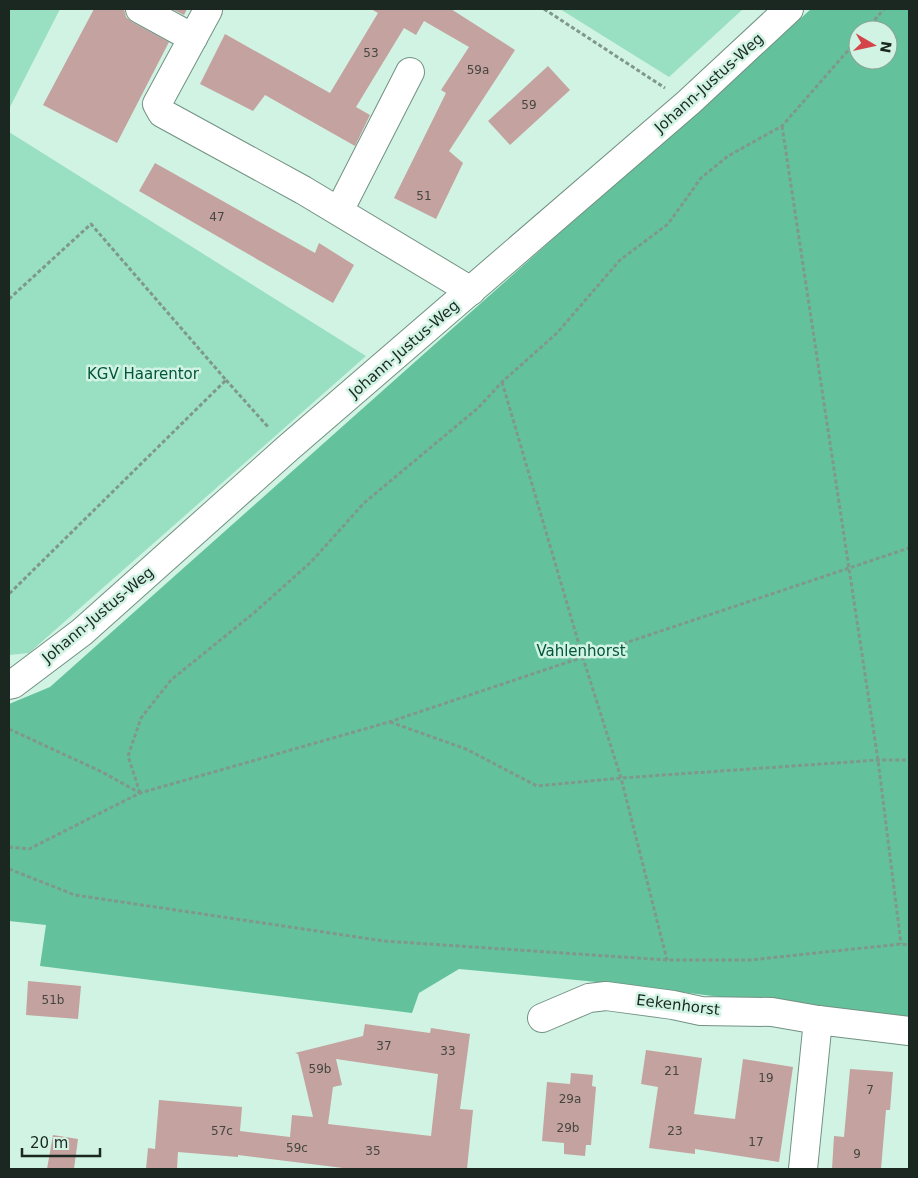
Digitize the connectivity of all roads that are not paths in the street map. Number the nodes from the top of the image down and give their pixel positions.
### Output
1 (140, 9) edge
2 (789, 9) edge
3 (208, 10) edge
4 (193, 38) junction
5 (410, 72) dead end
6 (339, 211) junction
7 (471, 291) junction
8 (10, 686) edge
9 (542, 1018) dead end
10 (818, 1020) junction
11 (909, 1031) edge
12 (803, 1169) edge

1 - 4 street
2 - 7 street, Johann-Justus-Weg
3 - 4 street
4 - 6 street
5 - 6 street
6 - 7 street
7 - 8 street, Johann-Justus-Weg
9 - 10 street, Eekenhorst
10 - 11 street, Eekenhorst
10 - 12 street

